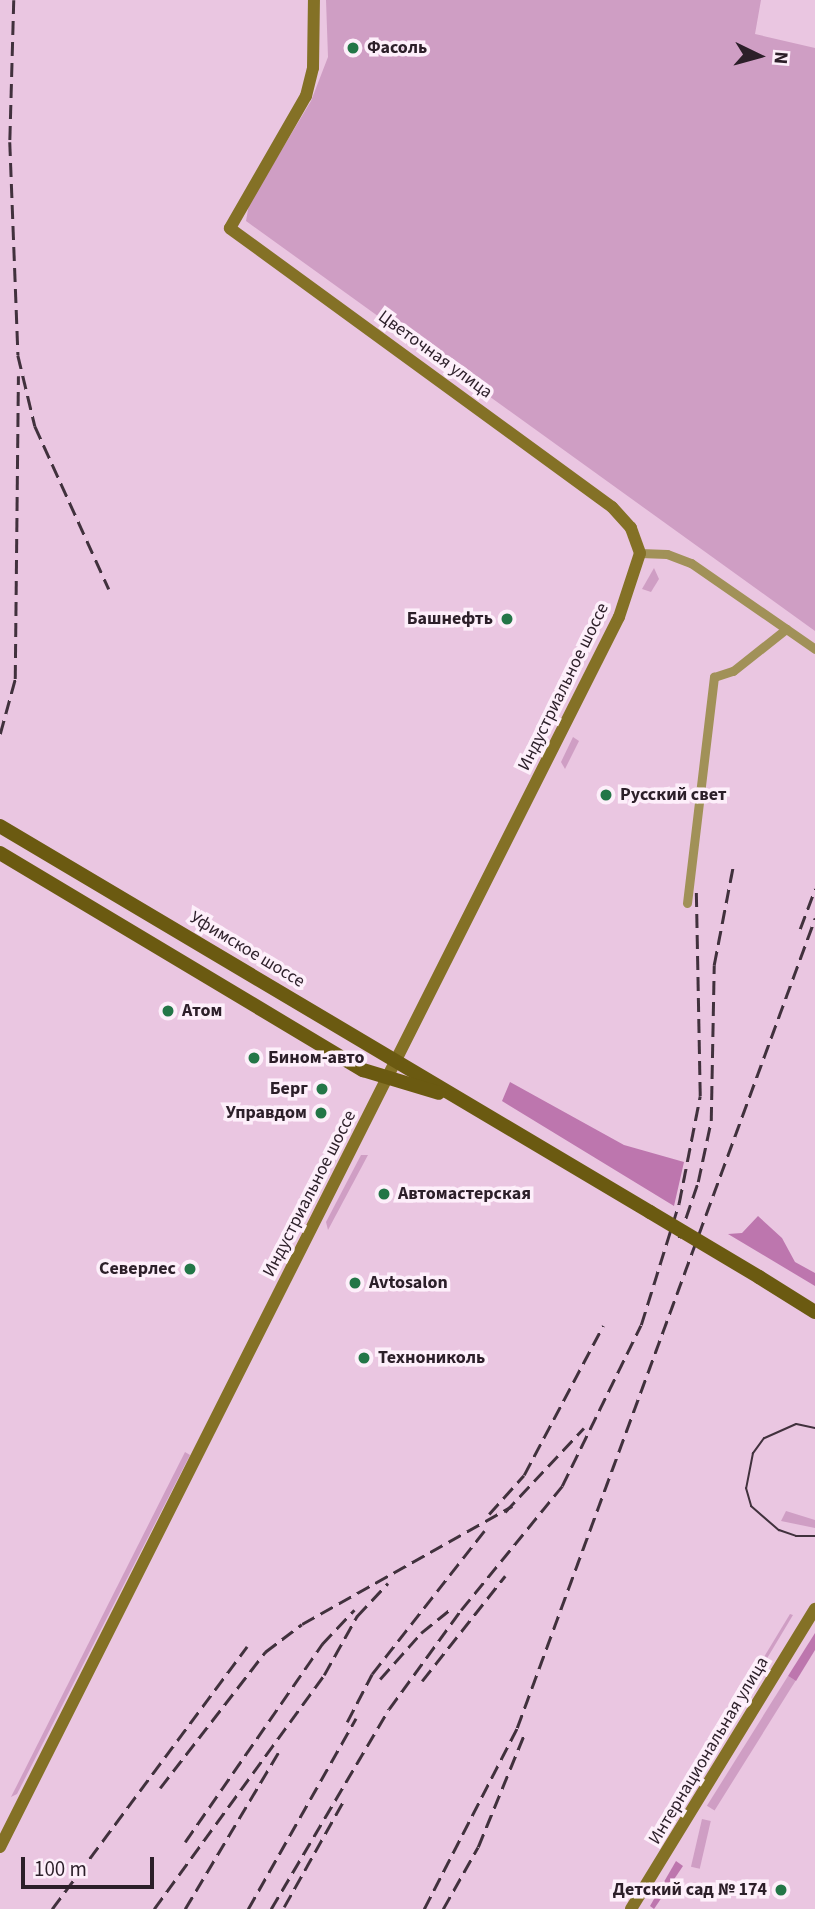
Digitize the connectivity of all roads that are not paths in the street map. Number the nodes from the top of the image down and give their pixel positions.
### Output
1 (314, 0) edge
2 (640, 552) junction
3 (786, 629) junction
4 (815, 649) edge
5 (0, 826) edge
6 (0, 853) edge
7 (687, 903) dead end
8 (396, 1062) junction
9 (390, 1076) junction
10 (475, 1105) junction
11 (815, 1312) edge
12 (815, 1609) edge
13 (0, 1847) edge
14 (631, 1909) edge

1 - 2 street, Цветочная улица
2 - 3 street
2 - 8 street, Индустриальное шоссе
3 - 4 street
3 - 7 street
5 - 8 main road, Уфимское шоссе
6 - 9 main road, Уфимское шоссе
8 - 9 street, Индустриальное шоссе
8 - 10 main road, Уфимское шоссе
9 - 10 main road, Уфимское шоссе
9 - 13 street, Индустриальное шоссе
10 - 11 main road, Уфимское шоссе, bridge
12 - 14 street, Интернациональная улица

